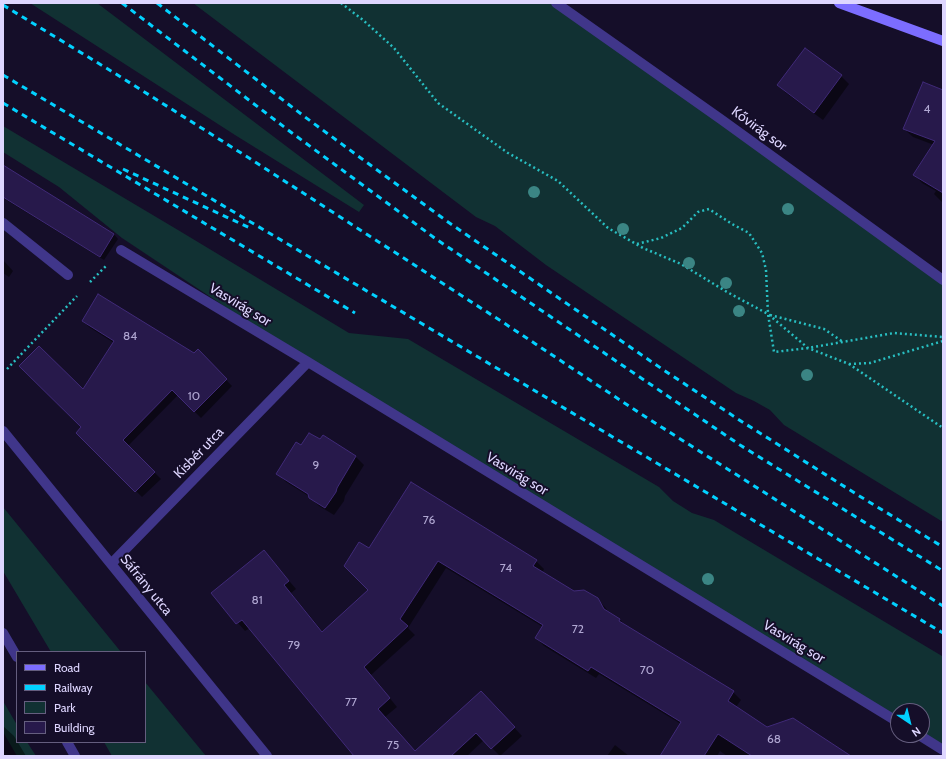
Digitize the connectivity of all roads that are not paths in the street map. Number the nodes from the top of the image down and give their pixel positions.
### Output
1 (556, 3) edge
2 (838, 3) edge
3 (943, 41) edge
4 (3, 223) edge
5 (121, 250) road end
6 (68, 276) dead end
7 (943, 280) edge
8 (308, 362) junction
9 (3, 431) edge
10 (111, 564) junction
11 (3, 633) edge
12 (16, 655) edge
13 (890, 717) edge
14 (930, 742) edge
15 (68, 743) edge
16 (943, 750) edge
17 (75, 756) edge
18 (266, 756) edge

1 - 7 street, Kővirág sor
2 - 3 street
4 - 6 street
5 - 8 street, Vasvirág sor
8 - 10 street, Kisbér utca
8 - 13 street, Vasvirág sor
9 - 10 street, Sáfrány utca
10 - 18 street, Sáfrány utca
11 - 12 street
14 - 16 street
15 - 17 street

